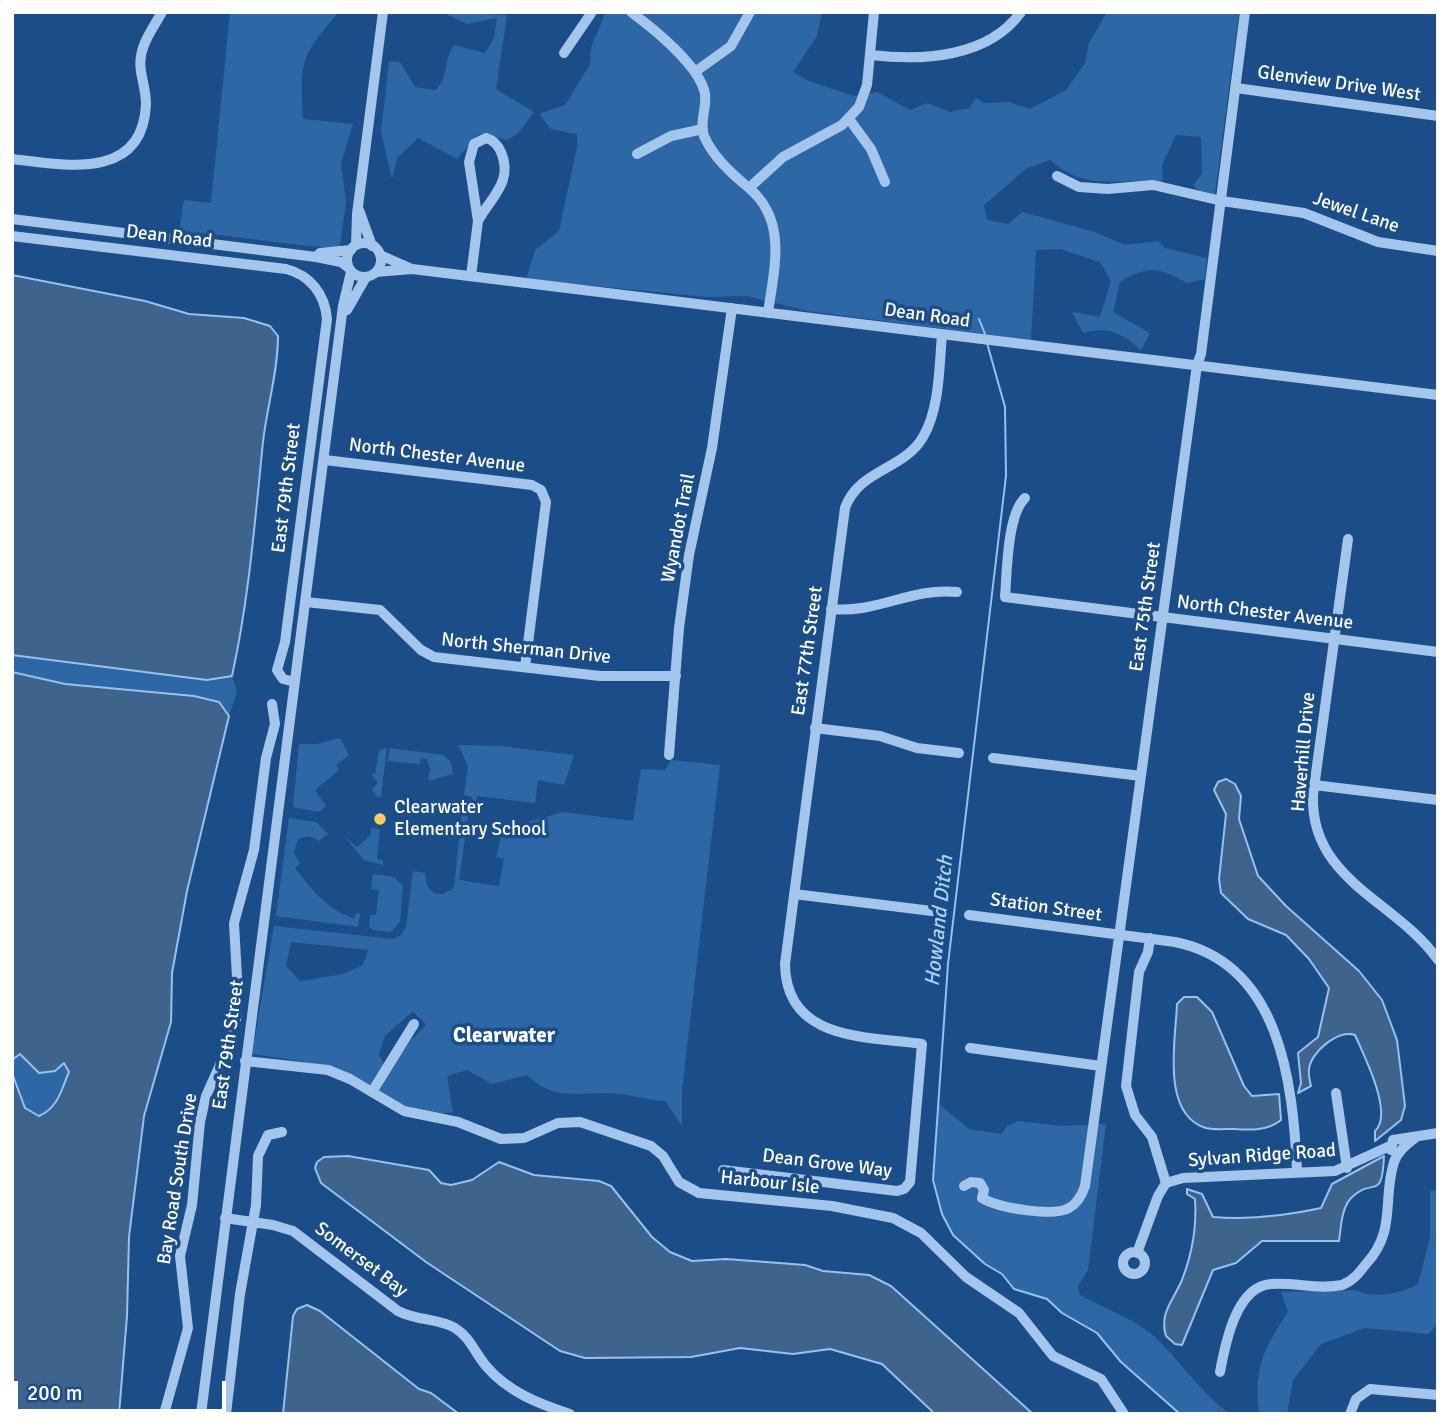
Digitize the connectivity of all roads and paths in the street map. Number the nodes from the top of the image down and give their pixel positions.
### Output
1 (162, 12) edge
2 (383, 12) edge
3 (592, 12) edge
4 (631, 12) edge
5 (750, 12) edge
6 (874, 12) edge
7 (1021, 12) edge
8 (1245, 12) edge
9 (564, 53) dead end
10 (871, 55) junction
11 (695, 72) junction
12 (1236, 88) junction
13 (1438, 116) edge
14 (849, 119) junction
15 (703, 129) junction
16 (637, 154) dead end
17 (12, 159) edge
18 (1057, 176) dead end
19 (885, 182) dead end
20 (749, 188) junction
21 (1222, 201) junction
22 (359, 210) junction
23 (12, 219) edge
24 (478, 221) junction
25 (53, 224) junction
26 (12, 236) edge
27 (51, 243) junction
28 (372, 246) junction
29 (353, 248) junction
30 (1438, 251) edge
31 (380, 255) junction
32 (316, 257) junction
33 (412, 269) junction
34 (350, 270) junction
35 (371, 274) junction
36 (471, 276) junction
37 (316, 288) joint
38 (732, 308) junction
39 (344, 313) junction
40 (768, 313) junction
41 (942, 335) junction
42 (1197, 365) junction
43 (1438, 395) edge
44 (325, 460) junction
45 (1025, 498) dead end
46 (1348, 539) dead end
47 (957, 592) dead end
48 (306, 602) junction
49 (831, 609) junction
50 (1162, 617) junction
51 (1335, 640) junction
52 (1438, 652) edge
53 (525, 667) junction
54 (676, 676) junction
55 (295, 682) junction
56 (272, 704) dead end
57 (815, 728) junction
58 (959, 753) dead end
59 (669, 755) dead end
60 (993, 758) dead end
61 (1141, 776) junction
62 (1314, 785) junction
63 (1438, 800) edge
64 (794, 894) junction
65 (940, 912) dead end
66 (969, 915) dead end
67 (1119, 935) junction
68 (1150, 938) junction
69 (1438, 960) edge
70 (414, 1024) dead end
71 (922, 1044) joint
72 (970, 1048) dead end
73 (244, 1061) junction
74 (1101, 1066) junction
75 (372, 1092) junction
76 (1336, 1093) dead end
77 (282, 1132) dead end
78 (1438, 1133) edge
79 (1415, 1138) junction
80 (1390, 1146) junction
81 (1394, 1163) junction
82 (1347, 1168) junction
83 (723, 1170) dead end
84 (1297, 1171) junction
85 (1166, 1183) junction
86 (964, 1186) dead end
87 (225, 1218) junction
88 (254, 1222) junction
89 (1137, 1252) dead end
90 (1220, 1372) dead end
91 (1438, 1395) edge
92 (1351, 1411) edge
93 (164, 1414) edge
94 (201, 1414) edge
95 (226, 1414) edge
96 (570, 1414) edge
97 (1125, 1414) edge

1 - 17 street
2 - 22 street
3 - 9 street
4 - 11 street
5 - 11 street
6 - 10 street
7 - 10 street
8 - 12 street, East 75th Street
10 - 14 street
11 - 15 street
12 - 13 street, Glenview Drive West
12 - 21 street, East 75th Street
14 - 19 street
14 - 20 street
15 - 16 street
15 - 20 street
18 - 21 street, Jewel Lane
20 - 40 street
21 - 30 street, Jewel Lane
21 - 42 street, East 75th Street
22 - 28 street
22 - 29 street
23 - 25 street, Dean Road
24 - 24 street
24 - 36 street
25 - 27 street
25 - 32 street, Dean Road
26 - 27 street, Dean Road
27 - 37 street, Dean Road
28 - 29 street
28 - 31 street
29 - 32 street, Dean Road
29 - 34 street
31 - 33 street, Dean Road
31 - 35 street
32 - 34 street, Dean Road
33 - 35 street, Dean Road
33 - 36 street, Dean Road
34 - 35 street
34 - 39 street, East 79th Street
35 - 39 street, East 79th Street
36 - 38 street, Dean Road
37 - 55 street, East 79th Street
38 - 40 street, Dean Road
38 - 54 street, Wyandot Trail
39 - 44 street, East 79th Street
40 - 41 street, Dean Road
41 - 42 street, Dean Road
41 - 49 street, East 77th Street
42 - 43 street, Dean Road
42 - 50 street, East 75th Street
44 - 48 street, East 79th Street
44 - 53 street, North Chester Avenue
45 - 50 street, North Chester Avenue
46 - 51 street, Haverhill Drive
47 - 49 street
48 - 53 street, North Sherman Drive
48 - 55 street, East 79th Street
49 - 57 street, East 77th Street
50 - 51 street, North Chester Avenue
50 - 61 street, East 75th Street
51 - 52 street, North Chester Avenue
51 - 62 street, Haverhill Drive
53 - 54 street, North Sherman Drive
54 - 59 street, Wyandot Trail
55 - 73 street, East 79th Street
56 - 93 street, Bay Road South Drive
57 - 58 street
57 - 64 street, East 77th Street
60 - 61 street
61 - 67 street, East 75th Street
62 - 63 street
62 - 69 street, Haverhill Drive
64 - 65 street
64 - 71 street, East 77th Street
66 - 67 street, Station Street
67 - 68 street, Station Street
67 - 74 street, East 75th Street
68 - 84 street, Station Street
68 - 85 street
70 - 75 street
71 - 83 street, Dean Grove Way
72 - 74 street
73 - 75 street, Harbour Isle
73 - 87 street, East 79th Street
74 - 86 street, East 75th Street
75 - 97 street, Harbour Isle
76 - 82 street
77 - 88 street
78 - 79 street, Sylvan Ridge Road
79 - 80 street, Sylvan Ridge Road
79 - 81 street
80 - 81 street
80 - 82 street, Sylvan Ridge Road
81 - 90 street
82 - 84 street, Sylvan Ridge Road
84 - 85 street, Sylvan Ridge Road
85 - 89 street, Sylvan Ridge Road
87 - 88 street, Somerset Bay
87 - 94 street, East 79th Street
88 - 95 street
88 - 96 street, Somerset Bay
91 - 92 street

